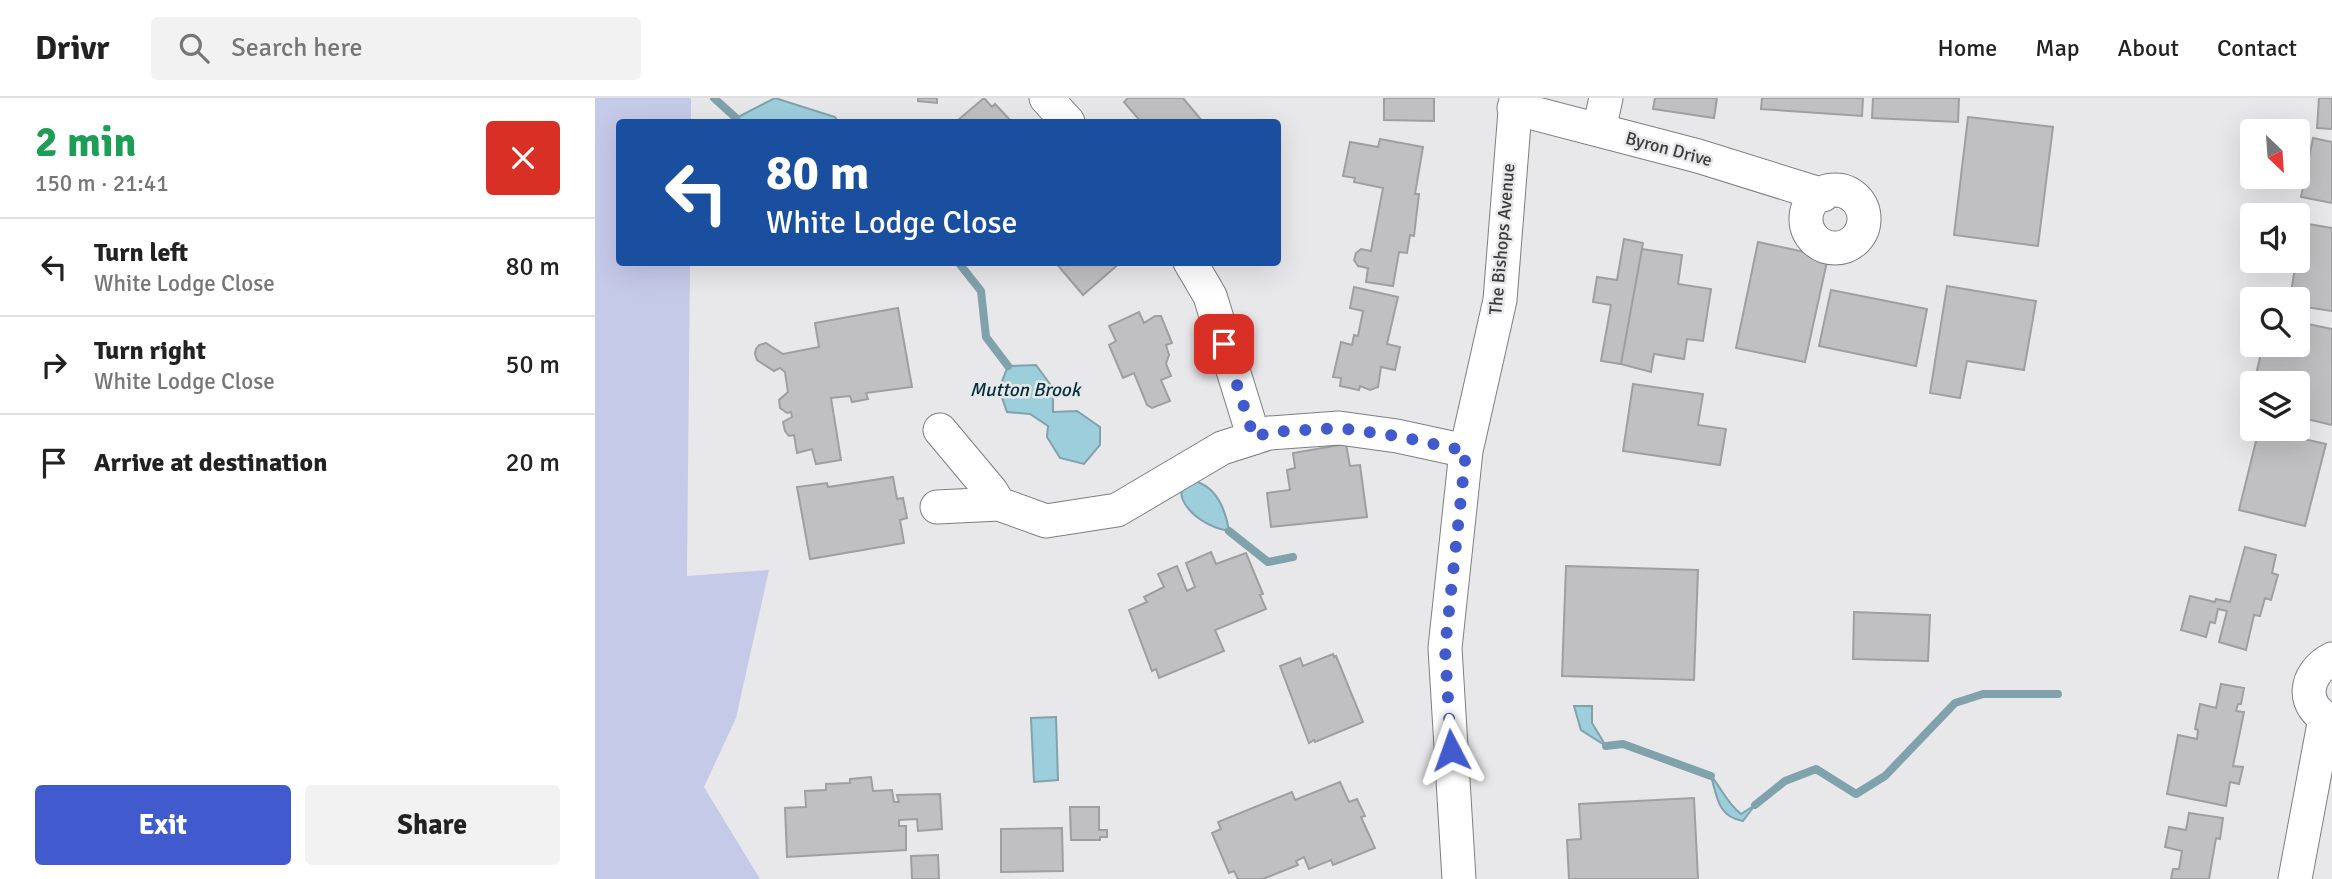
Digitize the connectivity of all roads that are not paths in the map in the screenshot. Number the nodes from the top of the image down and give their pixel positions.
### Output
1 (1046, 98) edge
2 (1606, 98) edge
3 (1515, 103) edge
4 (1065, 119) edge
5 (1599, 130) junction
6 (1823, 195) dead end
7 (1192, 266) edge
8 (940, 430) dead end
9 (1254, 438) junction
10 (1466, 451) junction
11 (999, 504) junction
12 (937, 507) dead end
13 (2332, 659) edge
14 (2329, 720) edge
15 (1459, 879) edge
16 (2295, 879) edge

1 - 4 street
2 - 5 street
3 - 5 street, Byron Drive
3 - 10 street, The Bishops Avenue
5 - 6 street, Byron Drive
7 - 9 street
8 - 11 street
9 - 10 street
9 - 11 street
10 - 15 street, The Bishops Avenue
11 - 12 street
13 - 14 street
14 - 16 street

